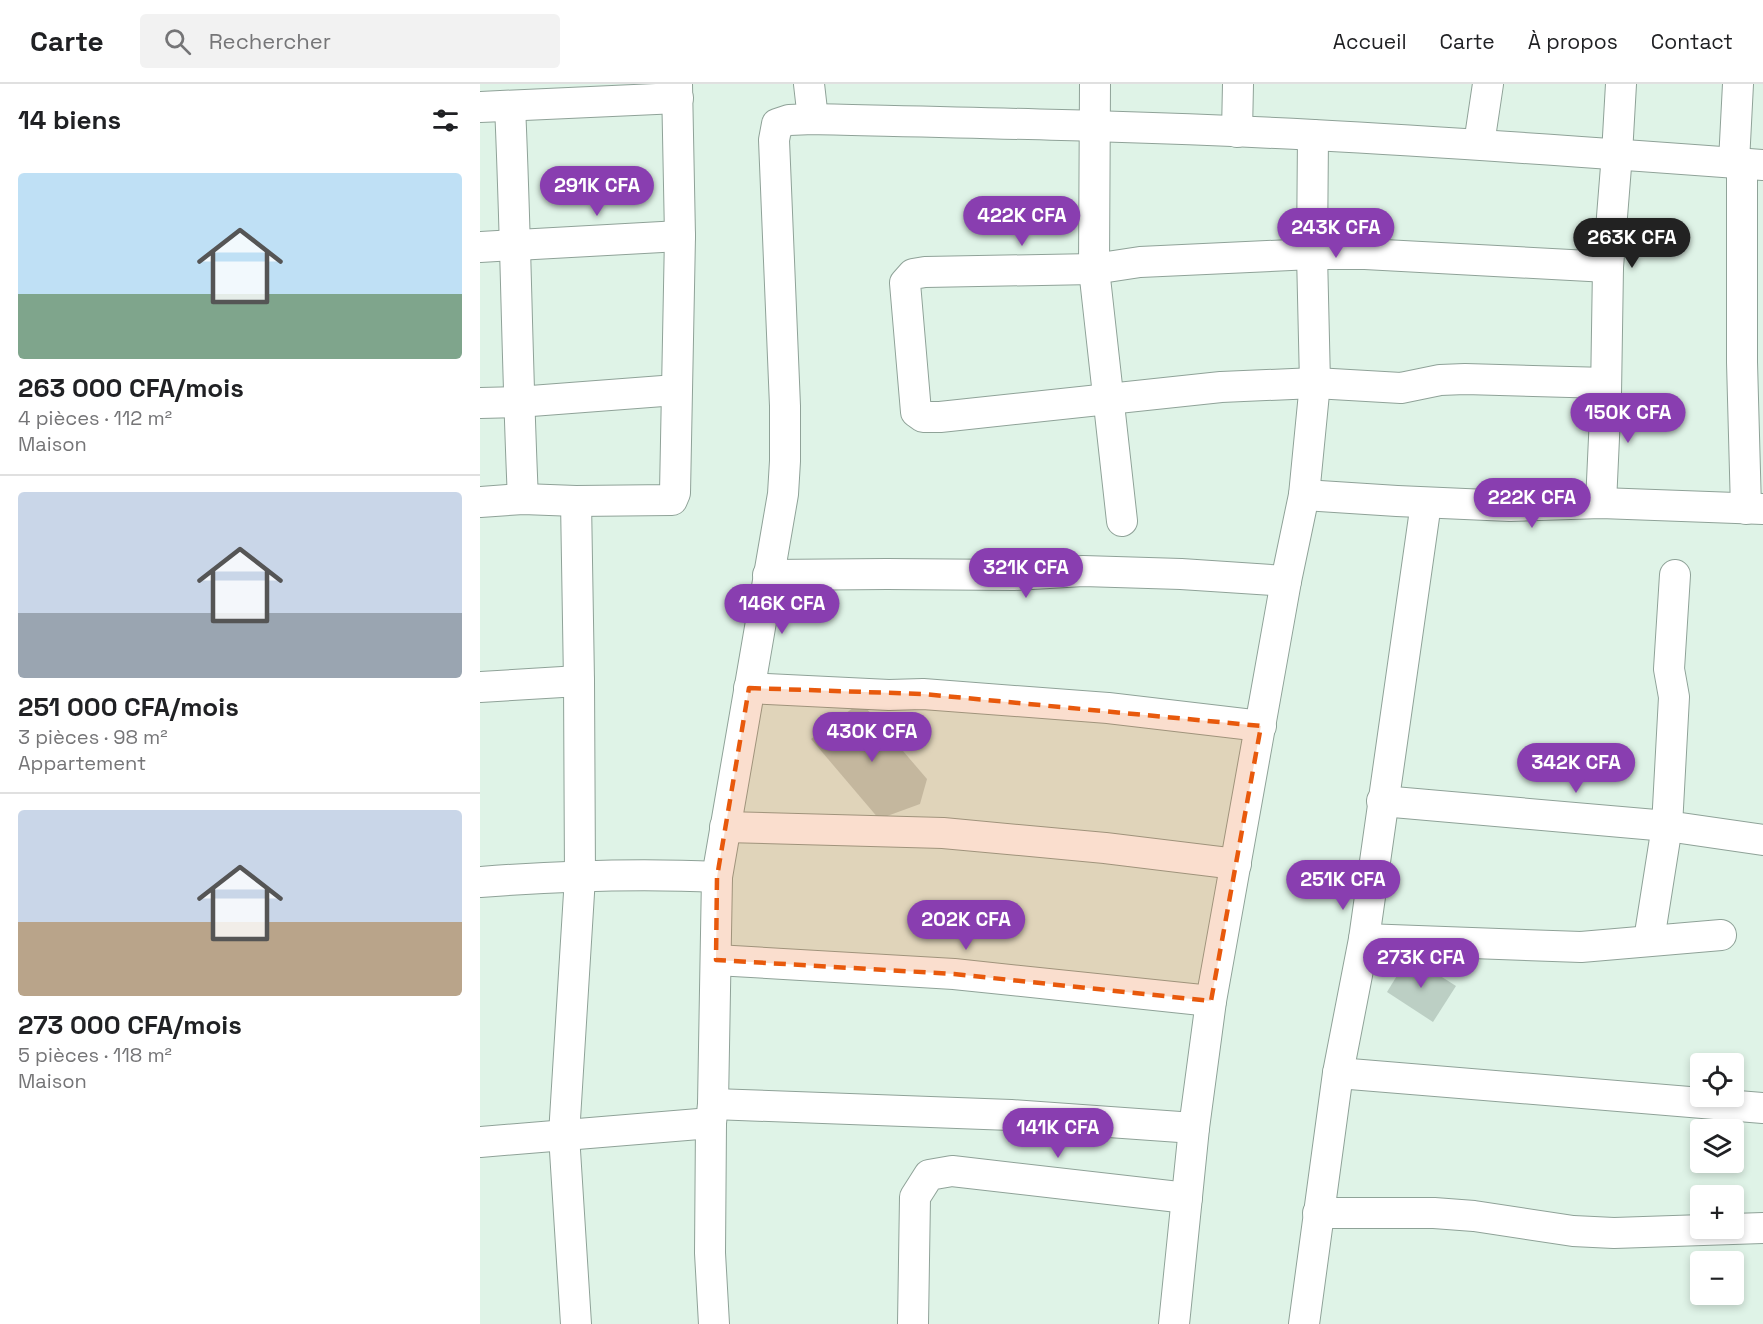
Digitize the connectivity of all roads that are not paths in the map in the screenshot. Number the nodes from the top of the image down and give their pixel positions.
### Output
1 (809, 84) edge
2 (1095, 84) edge
3 (1239, 84) edge
4 (1488, 84) edge
5 (1621, 84) edge
6 (677, 91) edge
7 (1746, 98) edge
8 (510, 106) junction
9 (480, 107) edge
10 (813, 119) junction
11 (1096, 126) junction
12 (1238, 132) junction
13 (1313, 135) junction
14 (1479, 144) junction
15 (1617, 154) junction
16 (1746, 163) edge
17 (680, 236) junction
18 (516, 245) junction
19 (480, 247) edge
20 (1312, 254) junction
21 (1608, 267) junction
22 (1094, 269) junction
23 (1752, 361) edge
24 (1315, 383) junction
25 (1606, 383) junction
26 (676, 390) junction
27 (1107, 399) junction
28 (518, 402) junction
29 (480, 403) edge
30 (1304, 495) junction
31 (523, 499) junction
32 (576, 501) junction
33 (480, 502) edge
34 (1426, 503) junction
35 (1601, 503) junction
36 (1755, 509) edge
37 (1122, 521) dead end
38 (768, 575) junction
39 (1675, 575) dead end
40 (1286, 581) junction
41 (579, 681) junction
42 (480, 687) edge
43 (749, 688) junction
44 (1261, 726) junction
45 (1382, 801) junction
46 (1667, 826) junction
47 (725, 827) junction
48 (1763, 840) edge
49 (1236, 864) junction
50 (580, 877) junction
51 (717, 877) junction
52 (480, 882) edge
53 (1721, 934) dead end
54 (1364, 939) junction
55 (1649, 940) junction
56 (716, 960) junction
57 (1211, 1001) junction
58 (1338, 1073) junction
59 (1763, 1108) edge
60 (712, 1113) junction
61 (1194, 1128) junction
62 (564, 1135) junction
63 (480, 1142) edge
64 (1187, 1198) junction
65 (1318, 1213) junction
66 (1763, 1228) edge
67 (576, 1324) edge
68 (714, 1324) edge
69 (913, 1324) edge
70 (1174, 1324) edge
71 (1304, 1324) edge

1 - 10 street
2 - 11 street
3 - 12 street
4 - 14 street
5 - 15 street
6 - 8 street
6 - 17 street
7 - 16 street
8 - 9 street
8 - 18 street
10 - 11 street
10 - 38 street
11 - 12 street
11 - 22 street
12 - 13 street
13 - 14 street
13 - 20 street
14 - 15 street
15 - 16 street
15 - 21 street
16 - 23 street
17 - 18 street
17 - 26 street
18 - 19 street
18 - 28 street
20 - 21 street
20 - 22 street
20 - 24 street
21 - 25 street
22 - 27 street
22 - 27 street
23 - 36 street
24 - 25 street
24 - 27 street
24 - 30 street
25 - 35 street
26 - 28 street
26 - 32 street
27 - 37 street
28 - 29 street
28 - 31 street
30 - 34 street
30 - 40 street
31 - 32 street
31 - 33 street
32 - 41 street
34 - 35 street
34 - 45 street
35 - 36 street
38 - 40 street
38 - 43 street
39 - 46 street
40 - 44 street
41 - 42 street
41 - 50 street
43 - 44 street
43 - 47 street
44 - 49 street
45 - 46 street
45 - 54 street
46 - 48 street
46 - 55 street
47 - 49 street
47 - 51 street
49 - 57 street
50 - 51 street
50 - 52 street
50 - 62 street
51 - 56 street
53 - 55 street
54 - 55 street
54 - 58 street
56 - 57 street
56 - 60 street
57 - 61 street
58 - 59 street
58 - 65 street
60 - 61 street
60 - 62 street
60 - 68 street
61 - 64 street
62 - 63 street
62 - 67 street
64 - 69 street
64 - 70 street
65 - 66 street
65 - 71 street

